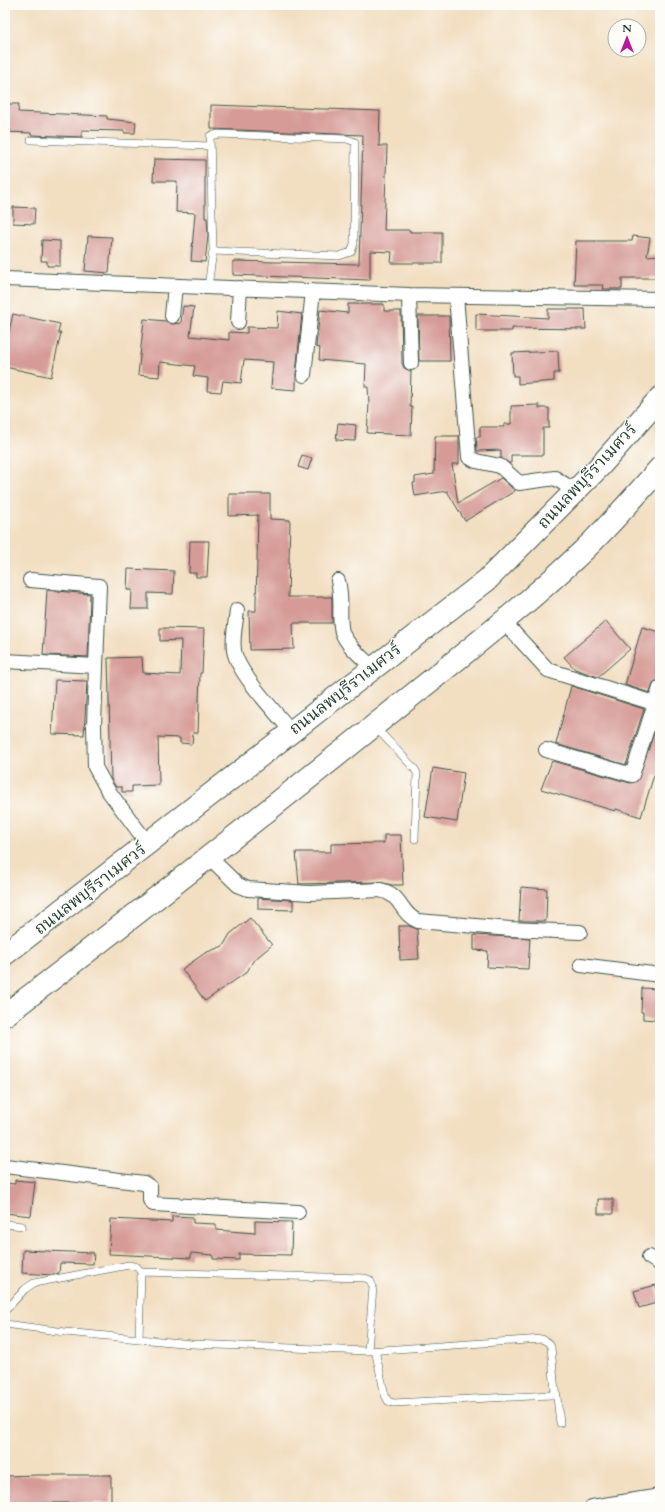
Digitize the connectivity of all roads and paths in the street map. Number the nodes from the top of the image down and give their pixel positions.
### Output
1 (31, 140) dead end
2 (210, 146) junction
3 (213, 251) junction
4 (5, 279) edge
5 (175, 286) junction
6 (208, 287) junction
7 (240, 288) junction
8 (313, 291) junction
9 (409, 295) junction
10 (456, 296) junction
11 (660, 299) edge
12 (172, 316) dead end
13 (238, 322) dead end
14 (411, 363) dead end
15 (304, 375) dead end
16 (660, 398) edge
17 (660, 468) edge
18 (575, 491) junction
19 (30, 580) dead end
20 (338, 581) dead end
21 (237, 610) dead end
22 (503, 621) junction
23 (5, 661) edge
24 (96, 666) junction
25 (373, 668) junction
26 (660, 688) edge
27 (658, 704) edge
28 (374, 726) junction
29 (291, 731) junction
30 (546, 750) dead end
31 (415, 840) dead end
32 (148, 844) junction
33 (210, 858) junction
34 (580, 932) dead end
35 (5, 954) edge
36 (581, 966) dead end
37 (660, 975) edge
38 (5, 1015) edge
39 (5, 1166) edge
40 (298, 1212) dead end
41 (5, 1224) edge
42 (22, 1226) dead end
43 (141, 1272) junction
44 (5, 1311) edge
45 (5, 1324) edge
46 (139, 1339) junction
47 (372, 1350) junction
48 (556, 1388) junction
49 (560, 1423) dead end
50 (660, 1496) edge
51 (592, 1507) edge

1 - 2 lane
2 - 3 lane
2 - 3 lane
3 - 6 lane
4 - 5 street
5 - 6 street
5 - 12 street
6 - 7 street
7 - 8 street
7 - 13 street
8 - 9 street
8 - 15 street
9 - 10 street
9 - 14 street
10 - 11 street
10 - 18 street
16 - 18 main road, ถนนลพบุรีราเมศวร์
17 - 22 main road
18 - 25 main road, ถนนลพบุรีราเมศวร์
19 - 24 street
20 - 25 street
21 - 29 street
22 - 27 street
22 - 28 main road
23 - 24 street
24 - 32 street
25 - 29 main road, ถนนลพบุรีราเมศวร์
26 - 27 street
27 - 30 street
28 - 31 lane
28 - 33 main road
29 - 32 main road, ถนนลพบุรีราเมศวร์
32 - 35 main road, ถนนลพบุรีราเมศวร์
33 - 34 street
33 - 38 main road
36 - 37 street
39 - 40 street
41 - 42 lane
43 - 44 lane
43 - 46 lane
43 - 47 lane
45 - 46 lane
46 - 47 lane
47 - 48 lane
47 - 48 lane
48 - 49 lane
50 - 51 street

